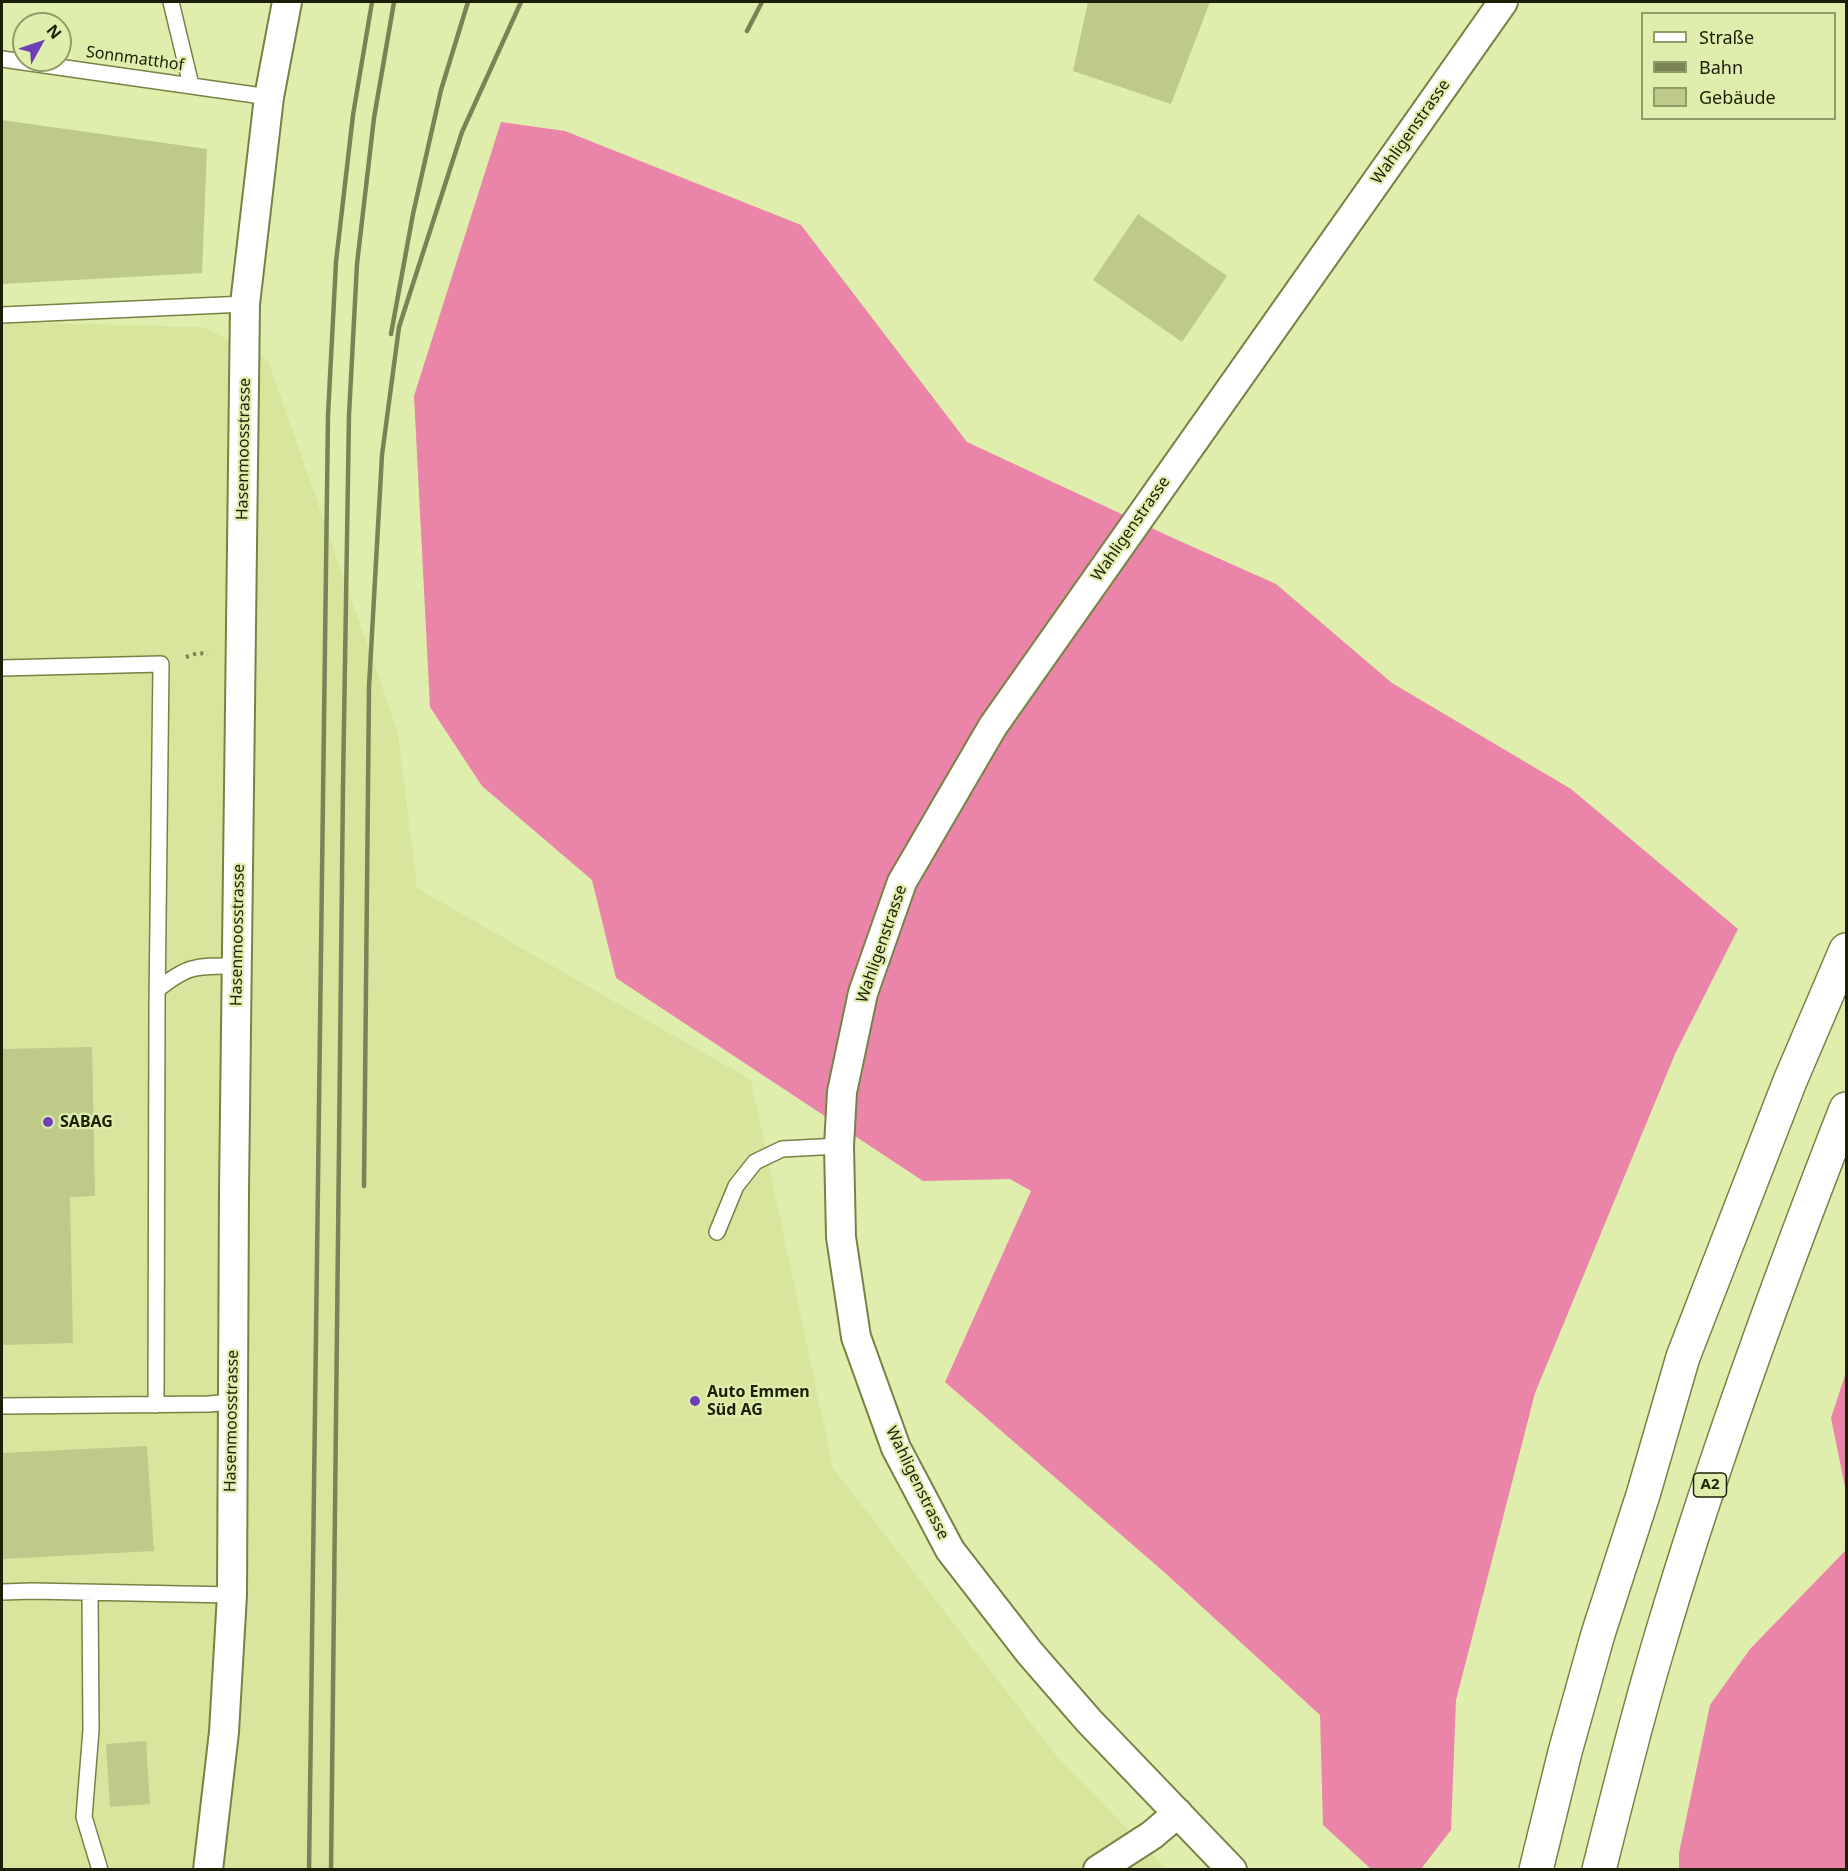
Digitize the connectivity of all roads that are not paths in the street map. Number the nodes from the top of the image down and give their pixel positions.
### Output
1 (171, 2) edge
2 (287, 2) edge
3 (1503, 2) edge
4 (2, 59) edge
5 (191, 85) junction
6 (269, 98) junction
7 (246, 304) junction
8 (2, 315) edge
9 (2, 668) edge
10 (1846, 950) edge
11 (237, 966) junction
12 (157, 990) junction
13 (1846, 1109) edge
14 (839, 1146) junction
15 (717, 1232) dead end
16 (232, 1402) junction
17 (156, 1405) junction
18 (2, 1406) edge
19 (2, 1592) edge
20 (90, 1593) junction
21 (232, 1595) junction
22 (1178, 1813) junction
23 (100, 1869) edge
24 (208, 1869) edge
25 (1098, 1869) edge
26 (1232, 1869) edge
27 (1536, 1869) edge
28 (1599, 1869) edge

1 - 5 lane, Sonnmatthof
2 - 6 street, Hasenmoosstrasse
3 - 14 street, Wahligenstrasse
4 - 5 lane, Sonnmatthof
5 - 6 lane, Sonnmatthof
6 - 7 street, Hasenmoosstrasse
7 - 8 lane
7 - 11 street, Hasenmoosstrasse
9 - 12 lane
10 - 27 highway
11 - 12 lane
11 - 16 street, Hasenmoosstrasse
12 - 17 lane
13 - 28 highway, A2
14 - 15 lane
14 - 22 street, Wahligenstrasse
16 - 17 lane
16 - 21 street, Hasenmoosstrasse
17 - 18 lane
19 - 20 lane
20 - 21 lane
20 - 23 lane
21 - 24 street, Hasenmoosstrasse
22 - 25 street
22 - 26 street, Wahligenstrasse

